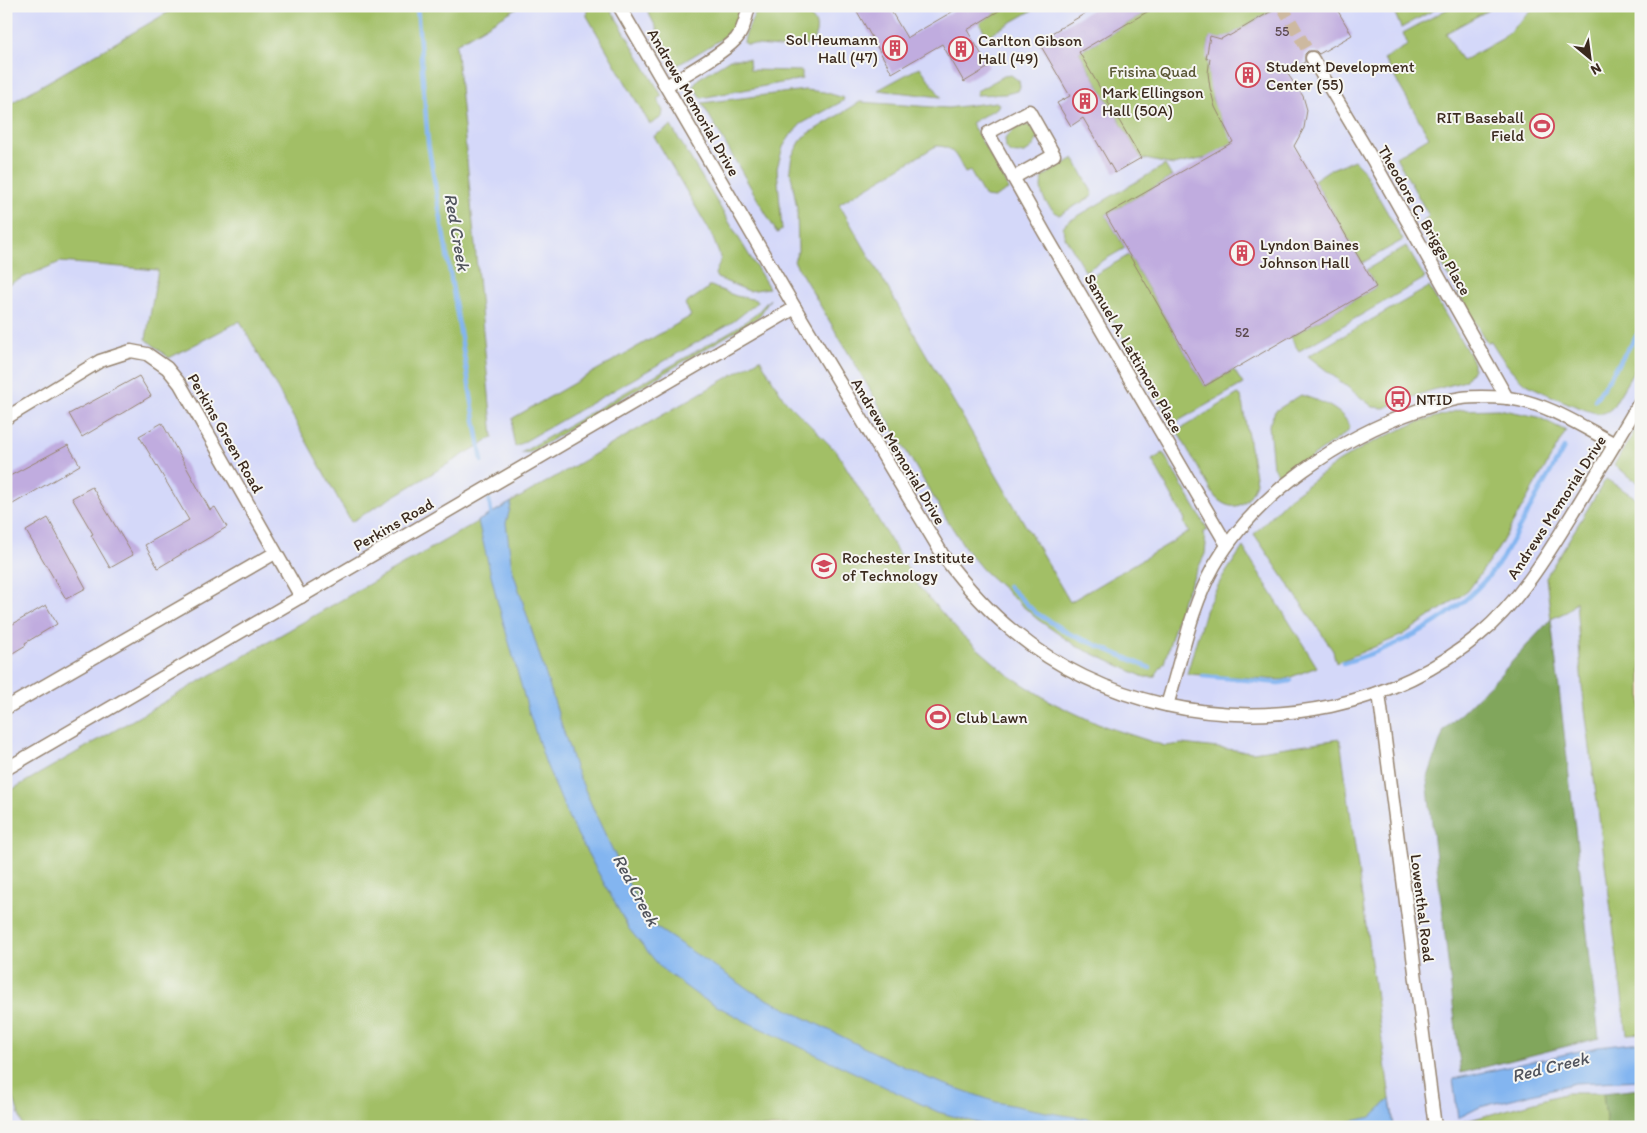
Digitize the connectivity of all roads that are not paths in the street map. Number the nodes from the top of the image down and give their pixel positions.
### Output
1 (620, 6) edge
2 (750, 6) edge
3 (1312, 58) tunnel mouth
4 (666, 86) junction
5 (1013, 178) junction
6 (795, 308) junction
7 (1507, 398) junction
8 (1641, 400) edge
9 (6, 418) edge
10 (1615, 444) junction
11 (1227, 545) junction
12 (275, 553) junction
13 (301, 597) junction
14 (1379, 693) junction
15 (1167, 705) junction
16 (6, 708) edge
17 (6, 768) edge
18 (1435, 1127) edge

1 - 4 street, Andrews Memorial Drive
2 - 4 street
3 - 7 street, Theodore C. Briggs Place
4 - 6 street, Andrews Memorial Drive
5 - 5 street, Samuel A. Lattimore Place
5 - 11 street, Samuel A. Lattimore Place
6 - 13 street, Perkins Road
6 - 15 street, Andrews Memorial Drive
7 - 10 street
7 - 11 street
8 - 10 street, Andrews Memorial Drive
9 - 12 street, Perkins Green Road
10 - 14 street, Andrews Memorial Drive
11 - 15 street
12 - 13 street, Perkins Green Road
12 - 16 street
13 - 17 street, Perkins Road
14 - 15 street, Andrews Memorial Drive
14 - 18 street, Lowenthal Road

